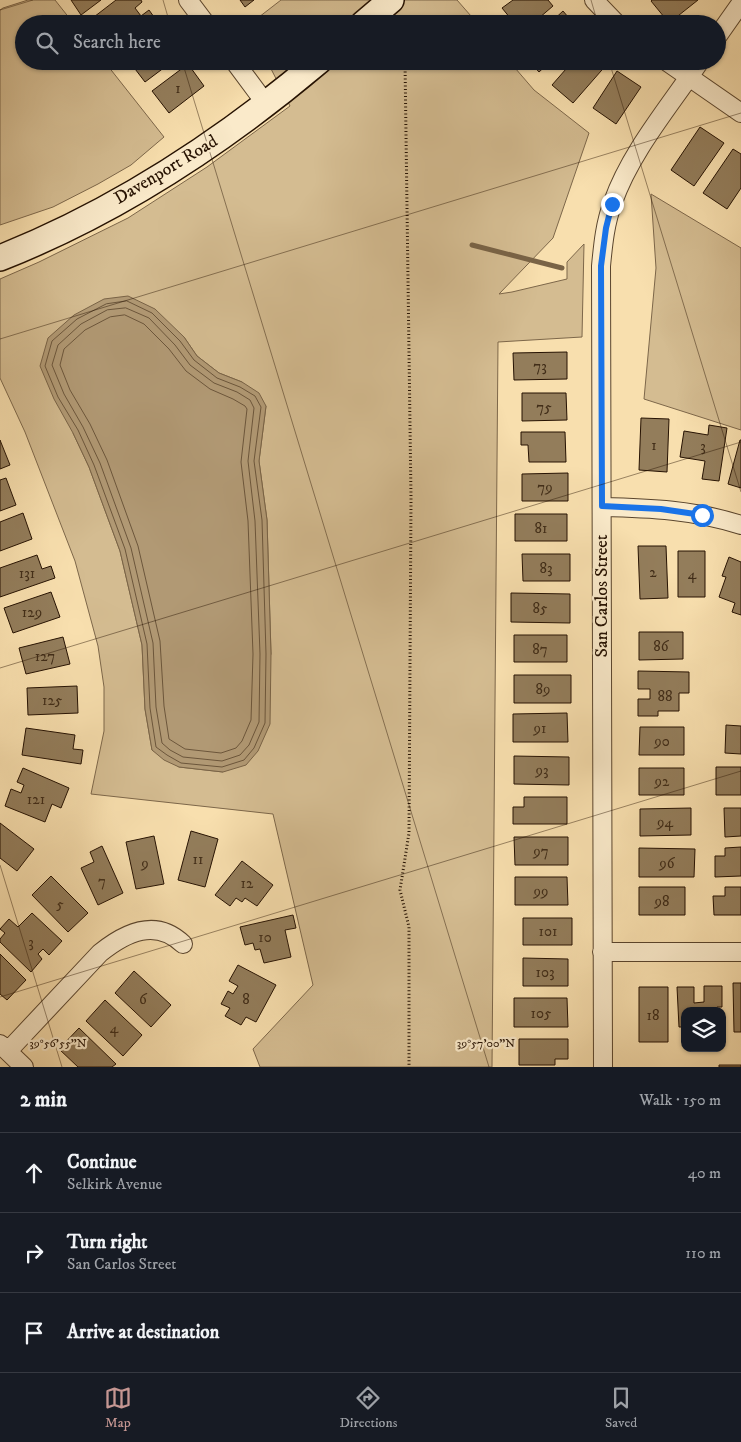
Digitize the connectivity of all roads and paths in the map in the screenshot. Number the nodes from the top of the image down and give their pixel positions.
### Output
1 (188, 0) edge
2 (391, 0) edge
3 (594, 0) edge
4 (741, 3) edge
5 (199, 15) edge
6 (374, 15) edge
7 (608, 15) edge
8 (726, 24) edge
9 (241, 70) edge
10 (308, 70) edge
11 (405, 70) edge
12 (679, 70) edge
13 (694, 70) edge
14 (689, 77) junction
15 (266, 104) junction
16 (741, 113) edge
17 (0, 258) edge
18 (602, 506) junction
19 (741, 525) edge
20 (183, 944) dead end
21 (602, 952) junction
22 (741, 952) edge
23 (4, 1048) edge
24 (24, 1067) edge
25 (409, 1067) edge
26 (603, 1067) edge

1 - 5 street
2 - 6 street
3 - 7 street
4 - 8 street
9 - 15 street
10 - 15 street, Davenport Road
11 - 25 path
12 - 14 street
13 - 14 street, San Carlos Street
14 - 16 street
14 - 18 street, San Carlos Street
15 - 17 street, Davenport Road
18 - 19 street
18 - 21 street, San Carlos Street
20 - 23 street
21 - 22 street
21 - 26 street, San Carlos Street
23 - 24 street

